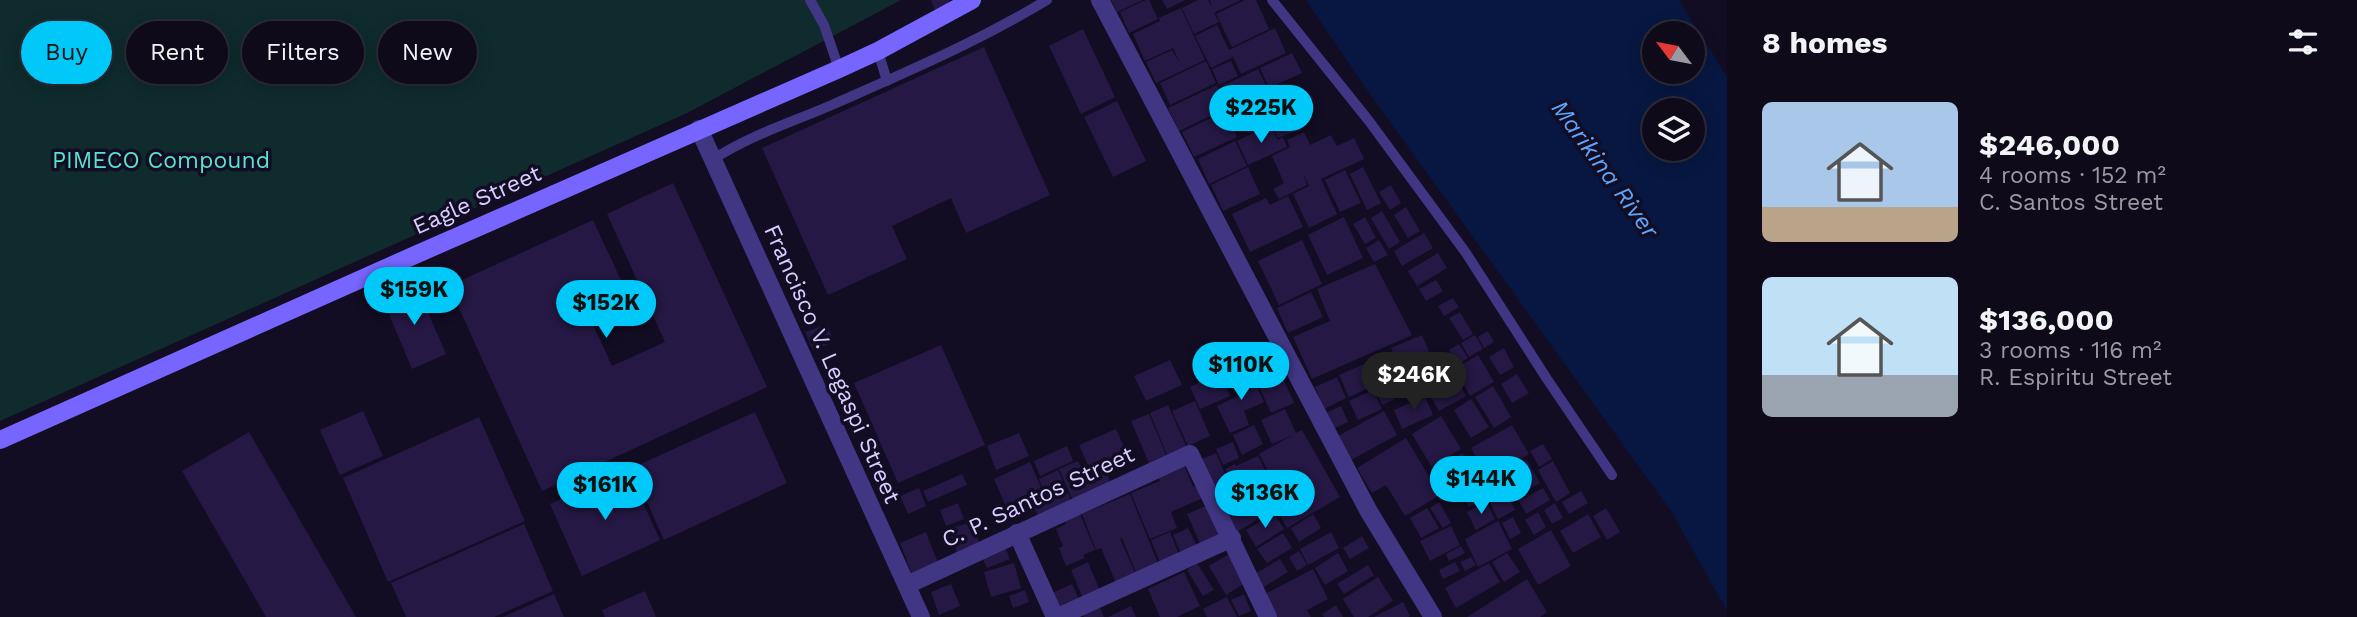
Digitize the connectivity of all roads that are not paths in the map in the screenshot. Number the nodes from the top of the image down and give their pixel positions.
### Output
1 (810, 0) edge
2 (971, 0) edge
3 (1047, 0) edge
4 (1100, 0) edge
5 (1272, 0) edge
6 (878, 51) junction
7 (839, 69) junction
8 (887, 81) junction
9 (699, 130) junction
10 (712, 160) junction
11 (0, 440) edge
12 (1612, 475) dead end
13 (1017, 533) junction
14 (1232, 538) junction
15 (907, 585) junction
16 (921, 617) edge
17 (1056, 617) edge
18 (1268, 617) edge
19 (1433, 617) edge

1 - 7 lane
2 - 6 main road, Eagle Street
3 - 8 lane
4 - 19 street
5 - 12 lane
6 - 7 main road, Eagle Street
6 - 8 lane
7 - 9 main road, Eagle Street
8 - 10 lane
9 - 10 street, Francisco V. Legaspi Street
9 - 11 main road, Eagle Street
10 - 15 street, Francisco V. Legaspi Street
13 - 14 street, C. P. Santos Street
13 - 15 street, C. P. Santos Street
13 - 17 street
14 - 17 street
14 - 18 street
15 - 16 street, Francisco V. Legaspi Street

